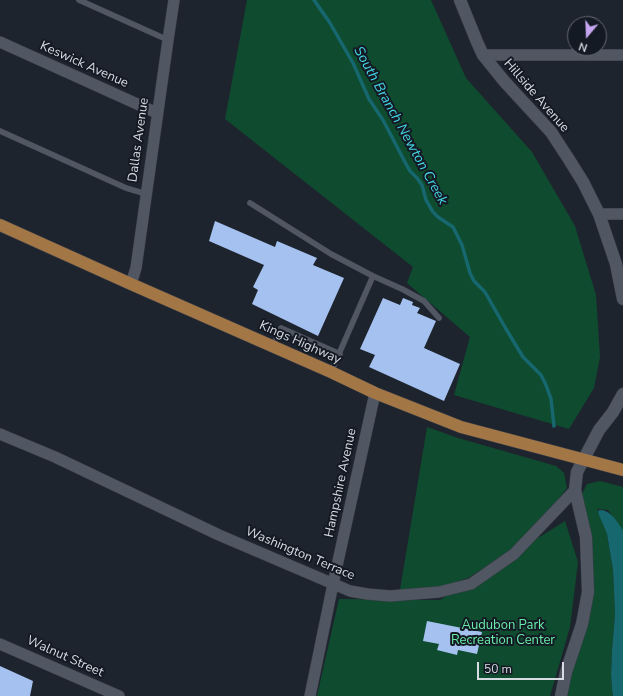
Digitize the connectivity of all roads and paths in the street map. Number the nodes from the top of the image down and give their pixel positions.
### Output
1 (79, 0) edge
2 (174, 0) edge
3 (460, 0) edge
4 (168, 40) junction
5 (0, 42) edge
6 (483, 55) junction
7 (623, 55) edge
8 (157, 113) junction
9 (0, 131) edge
10 (146, 194) junction
11 (250, 203) dead end
12 (599, 214) junction
13 (623, 214) edge
14 (0, 225) edge
15 (373, 276) junction
16 (131, 284) junction
17 (623, 299) edge
18 (439, 318) dead end
19 (273, 346) junction
20 (340, 354) junction
21 (331, 372) junction
22 (375, 393) junction
23 (623, 394) edge
24 (0, 434) edge
25 (583, 459) junction
26 (623, 470) edge
27 (575, 490) junction
28 (333, 584) junction
29 (0, 644) edge
30 (119, 696) edge
31 (310, 696) edge
32 (561, 696) edge

1 - 4 lane
2 - 4 street, Dallas Avenue
3 - 6 street, Hillside Avenue
4 - 8 street, Dallas Avenue
5 - 8 street, Keswick Avenue
6 - 7 street
6 - 12 street, Hillside Avenue
8 - 10 street, Dallas Avenue
9 - 10 lane
10 - 16 street, Dallas Avenue
11 - 15 lane
12 - 13 street
12 - 17 street, Hillside Avenue
14 - 16 main road, Kings Highway
15 - 18 lane
15 - 20 lane
16 - 19 main road, Kings Highway
19 - 20 lane
19 - 21 main road, Kings Highway
20 - 21 lane
21 - 22 main road, Kings Highway
22 - 25 main road, Kings Highway
22 - 28 street, Hampshire Avenue
23 - 25 street
24 - 28 street, Washington Terrace
25 - 26 main road, Kings Highway
25 - 27 street
27 - 28 street, Washington Terrace
27 - 32 street
28 - 31 street, Hampshire Avenue
29 - 30 street, Walnut Street

